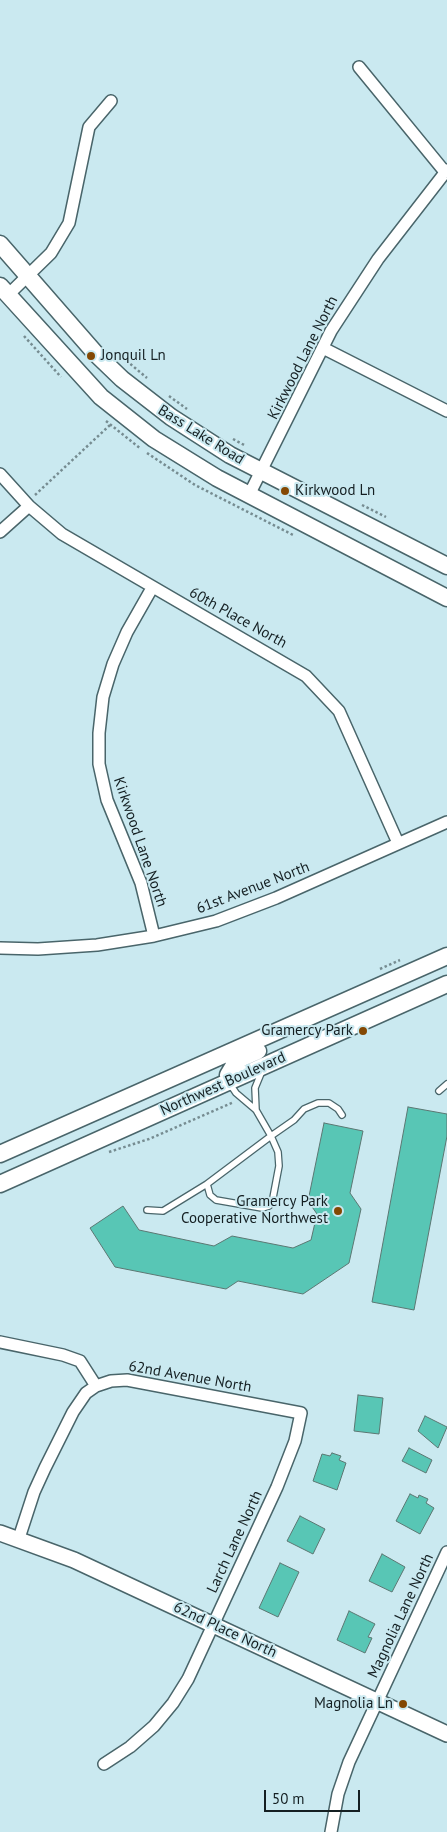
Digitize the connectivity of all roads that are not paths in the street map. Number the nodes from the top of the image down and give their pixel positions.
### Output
1 (359, 67) dead end
2 (111, 101) dead end
3 (446, 171) edge
4 (0, 244) edge
5 (28, 276) junction
6 (4, 290) edge
7 (323, 348) junction
8 (447, 411) edge
9 (261, 472) junction
10 (0, 474) edge
11 (249, 495) junction
12 (29, 506) junction
13 (0, 532) edge
14 (447, 566) edge
15 (152, 588) junction
16 (447, 598) edge
17 (447, 822) edge
18 (398, 843) junction
19 (154, 936) junction
20 (0, 948) edge
21 (440, 959) edge
22 (447, 984) edge
23 (266, 1065) junction
24 (229, 1082) junction
25 (447, 1084) edge
26 (439, 1092) dead end
27 (256, 1110) junction
28 (342, 1115) dead end
29 (271, 1136) junction
30 (0, 1154) edge
31 (0, 1184) edge
32 (207, 1184) junction
33 (147, 1210) dead end
34 (0, 1342) edge
35 (96, 1386) junction
36 (301, 1413) joint
37 (0, 1533) edge
38 (19, 1538) junction
39 (447, 1552) edge
40 (213, 1625) junction
41 (378, 1702) junction
42 (447, 1734) edge
43 (104, 1764) dead end
44 (331, 1832) edge

1 - 3 street
2 - 5 street
3 - 7 street, Kirkwood Lane North
4 - 5 main road, Bass Lake Road
5 - 6 street
5 - 9 main road, Bass Lake Road
6 - 11 main road, Bass Lake Road
7 - 8 street
7 - 9 street, Kirkwood Lane North
9 - 11 street, Kirkwood Lane North
9 - 14 main road, Bass Lake Road
10 - 12 street, 60th Place North
11 - 16 main road, Bass Lake Road
12 - 13 street
12 - 15 street, 60th Place North
15 - 18 street, 60th Place North
15 - 19 street, Kirkwood Lane North
17 - 18 street, 61st Avenue North
18 - 19 street, 61st Avenue North
19 - 20 street, 61st Avenue North
21 - 24 main road
21 - 30 main road, Northwest Boulevard
22 - 23 main road, Northwest Boulevard
23 - 24 main road, Northwest Boulevard
23 - 27 lane
24 - 27 lane
24 - 31 main road, Northwest Boulevard
25 - 26 lane
27 - 29 lane
28 - 29 lane
29 - 32 lane
29 - 32 lane
32 - 33 lane
34 - 35 street
35 - 36 street, 62nd Avenue North
35 - 38 street
36 - 40 street, Larch Lane North
37 - 38 street, 62nd Place North
38 - 40 street, 62nd Place North
39 - 41 street, Magnolia Lane North
40 - 41 street, 62nd Place North
40 - 43 street, Larch Lane North
41 - 42 street, 62nd Place North
41 - 44 street, Magnolia Lane North

